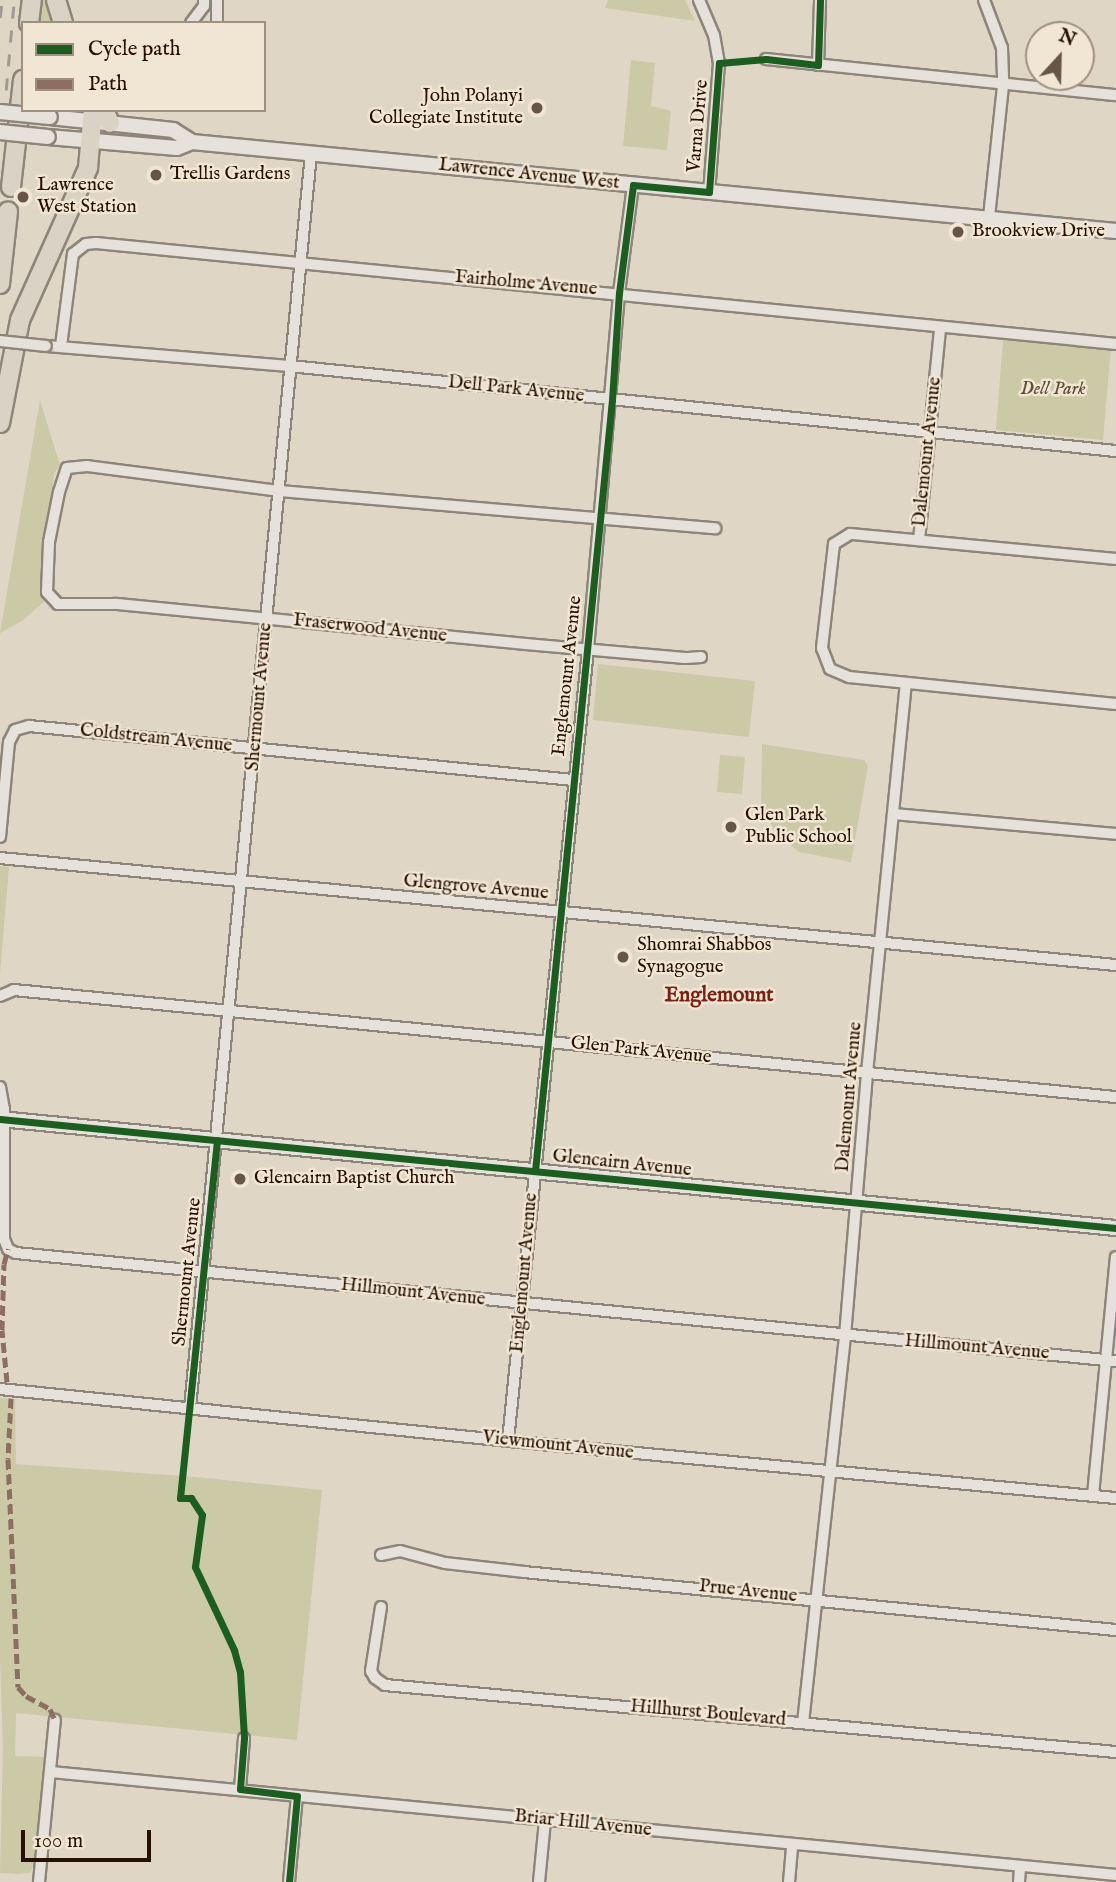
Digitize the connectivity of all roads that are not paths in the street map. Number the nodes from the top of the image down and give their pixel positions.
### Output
1 (32, 0) edge
2 (56, 0) edge
3 (204, 0) edge
4 (217, 0) edge
5 (699, 0) edge
6 (820, 0) edge
7 (984, 0) edge
8 (29, 21) edge
9 (62, 21) edge
10 (193, 21) edge
11 (217, 21) edge
12 (766, 59) dead end
13 (818, 65) junction
14 (1003, 86) junction
15 (1116, 95) edge
16 (21, 98) edge
17 (0, 112) edge
18 (100, 116) edge
19 (0, 132) edge
20 (92, 142) junction
21 (192, 142) junction
22 (311, 153) junction
23 (633, 185) junction
24 (11, 187) dead end
25 (709, 191) junction
26 (8, 211) dead end
27 (989, 218) junction
28 (1116, 230) edge
29 (299, 263) junction
30 (0, 285) edge
31 (619, 293) junction
32 (940, 328) junction
33 (0, 341) edge
34 (1116, 344) edge
35 (61, 346) junction
36 (290, 366) junction
37 (612, 400) junction
38 (0, 423) edge
39 (929, 432) junction
40 (1116, 451) edge
41 (279, 491) junction
42 (600, 519) junction
43 (715, 528) dead end
44 (919, 540) junction
45 (1116, 559) edge
46 (267, 619) junction
47 (588, 649) junction
48 (701, 657) dead end
49 (906, 683) junction
50 (1116, 704) edge
51 (255, 749) junction
52 (573, 780) junction
53 (893, 814) junction
54 (1116, 834) edge
55 (0, 837) edge
56 (0, 858) edge
57 (242, 883) junction
58 (561, 911) junction
59 (880, 942) junction
60 (1116, 965) edge
61 (0, 996) edge
62 (230, 1011) junction
63 (549, 1042) junction
64 (867, 1073) junction
65 (0, 1087) edge
66 (1116, 1097) edge
67 (2, 1119) edge
68 (217, 1140) junction
69 (535, 1171) junction
70 (856, 1203) junction
71 (1116, 1228) edge
72 (1116, 1257) edge
73 (204, 1273) junction
74 (523, 1304) junction
75 (845, 1336) junction
76 (1105, 1360) junction
77 (1116, 1361) edge
78 (1, 1389) edge
79 (190, 1408) junction
80 (508, 1441) junction
81 (831, 1472) junction
82 (1093, 1495) junction
83 (1116, 1498) edge
84 (381, 1555) dead end
85 (816, 1600) junction
86 (381, 1607) dead end
87 (1116, 1630) edge
88 (55, 1720) dead end
89 (803, 1723) junction
90 (244, 1738) dead end
91 (1116, 1752) edge
92 (51, 1772) junction
93 (240, 1789) junction
94 (297, 1796) junction
95 (545, 1821) junction
96 (792, 1844) junction
97 (1020, 1867) junction
98 (1116, 1875) edge
99 (39, 1882) edge
100 (289, 1882) edge
101 (539, 1882) edge
102 (789, 1882) edge
103 (1018, 1882) edge

1 - 8 highway
2 - 9 highway
3 - 10 street
4 - 11 street
5 - 25 street, Varna Drive
6 - 13 street
7 - 14 street
12 - 13 street
13 - 14 street
14 - 15 street
14 - 27 street
16 - 24 highway
17 - 18 main road, Lawrence Avenue West, bridge
18 - 20 highway
18 - 21 main road, Lawrence Avenue West
19 - 20 main road, Lawrence Avenue West, bridge
20 - 21 main road, Lawrence Avenue West
20 - 38 highway
21 - 22 main road, Lawrence Avenue West
22 - 23 main road, Lawrence Avenue West
22 - 29 street, Shermount Avenue
23 - 25 main road, Lawrence Avenue West
23 - 31 street, Englemount Avenue
25 - 27 main road, Lawrence Avenue West
26 - 30 highway
27 - 28 main road, Lawrence Avenue West
29 - 31 street, Fairholme Avenue
29 - 35 street, Fairholme Avenue
29 - 36 street, Shermount Avenue
31 - 32 street, Fairholme Avenue
31 - 37 street, Englemount Avenue
32 - 34 street, Fairholme Avenue
32 - 39 street, Dalemount Avenue
33 - 35 street, Dell Park Avenue, bridge
35 - 36 street, Dell Park Avenue
36 - 37 street, Dell Park Avenue
36 - 41 street, Shermount Avenue
37 - 39 street, Dell Park Avenue
37 - 42 street, Englemount Avenue
39 - 40 street, Dell Park Avenue
39 - 44 street, Dalemount Avenue
41 - 42 street
41 - 46 street, Shermount Avenue
41 - 46 street, Fraserwood Avenue
42 - 43 street
42 - 47 street, Englemount Avenue
44 - 45 street
44 - 49 street, Dalemount Avenue
46 - 47 street, Fraserwood Avenue
46 - 51 street, Shermount Avenue
47 - 48 street, Fraserwood Avenue
47 - 52 street, Englemount Avenue
49 - 50 street
49 - 53 street, Dalemount Avenue
51 - 52 street, Coldstream Avenue
51 - 55 street, Coldstream Avenue
51 - 57 street, Shermount Avenue
52 - 58 street, Englemount Avenue
53 - 54 street
53 - 59 street, Dalemount Avenue
56 - 57 street, Glengrove Avenue
57 - 58 street, Glengrove Avenue
57 - 62 street, Shermount Avenue
58 - 59 street, Glengrove Avenue
58 - 63 street, Englemount Avenue
59 - 60 street, Glengrove Avenue
59 - 64 street, Dalemount Avenue
61 - 62 street, Glen Park Avenue
62 - 63 street, Glen Park Avenue
62 - 68 street, Shermount Avenue
63 - 64 street, Glen Park Avenue
63 - 69 street, Englemount Avenue
64 - 66 street, Glen Park Avenue
64 - 70 street, Dalemount Avenue
65 - 67 street
67 - 68 main road, Glencairn Avenue
67 - 73 street, Hillmount Avenue
68 - 69 main road, Glencairn Avenue
68 - 73 street, Shermount Avenue
69 - 70 main road, Glencairn Avenue
69 - 74 street, Englemount Avenue
70 - 71 main road, Glencairn Avenue
70 - 75 street, Dalemount Avenue
72 - 76 street
73 - 74 street, Hillmount Avenue
73 - 79 street, Shermount Avenue
74 - 75 street, Hillmount Avenue
74 - 80 street, Englemount Avenue
75 - 76 street, Hillmount Avenue
75 - 81 street, Dalemount Avenue
76 - 77 street, Hillmount Avenue
76 - 82 street
78 - 79 street, Viewmount Avenue
79 - 80 street, Viewmount Avenue
80 - 81 street, Viewmount Avenue
81 - 82 street, Viewmount Avenue
81 - 85 street, Dalemount Avenue
82 - 83 street, Viewmount Avenue
84 - 85 street, Prue Avenue
85 - 87 street, Prue Avenue
85 - 89 street, Dalemount Avenue
86 - 89 street, Hillhurst Boulevard
88 - 92 street
89 - 91 street, Hillhurst Boulevard
90 - 93 street
92 - 93 street, Briar Hill Avenue
92 - 99 street
93 - 94 street, Briar Hill Avenue
94 - 95 street, Briar Hill Avenue
94 - 100 street
95 - 96 street, Briar Hill Avenue
95 - 101 street
96 - 97 street, Briar Hill Avenue
96 - 102 street
97 - 98 street, Briar Hill Avenue
97 - 103 street

